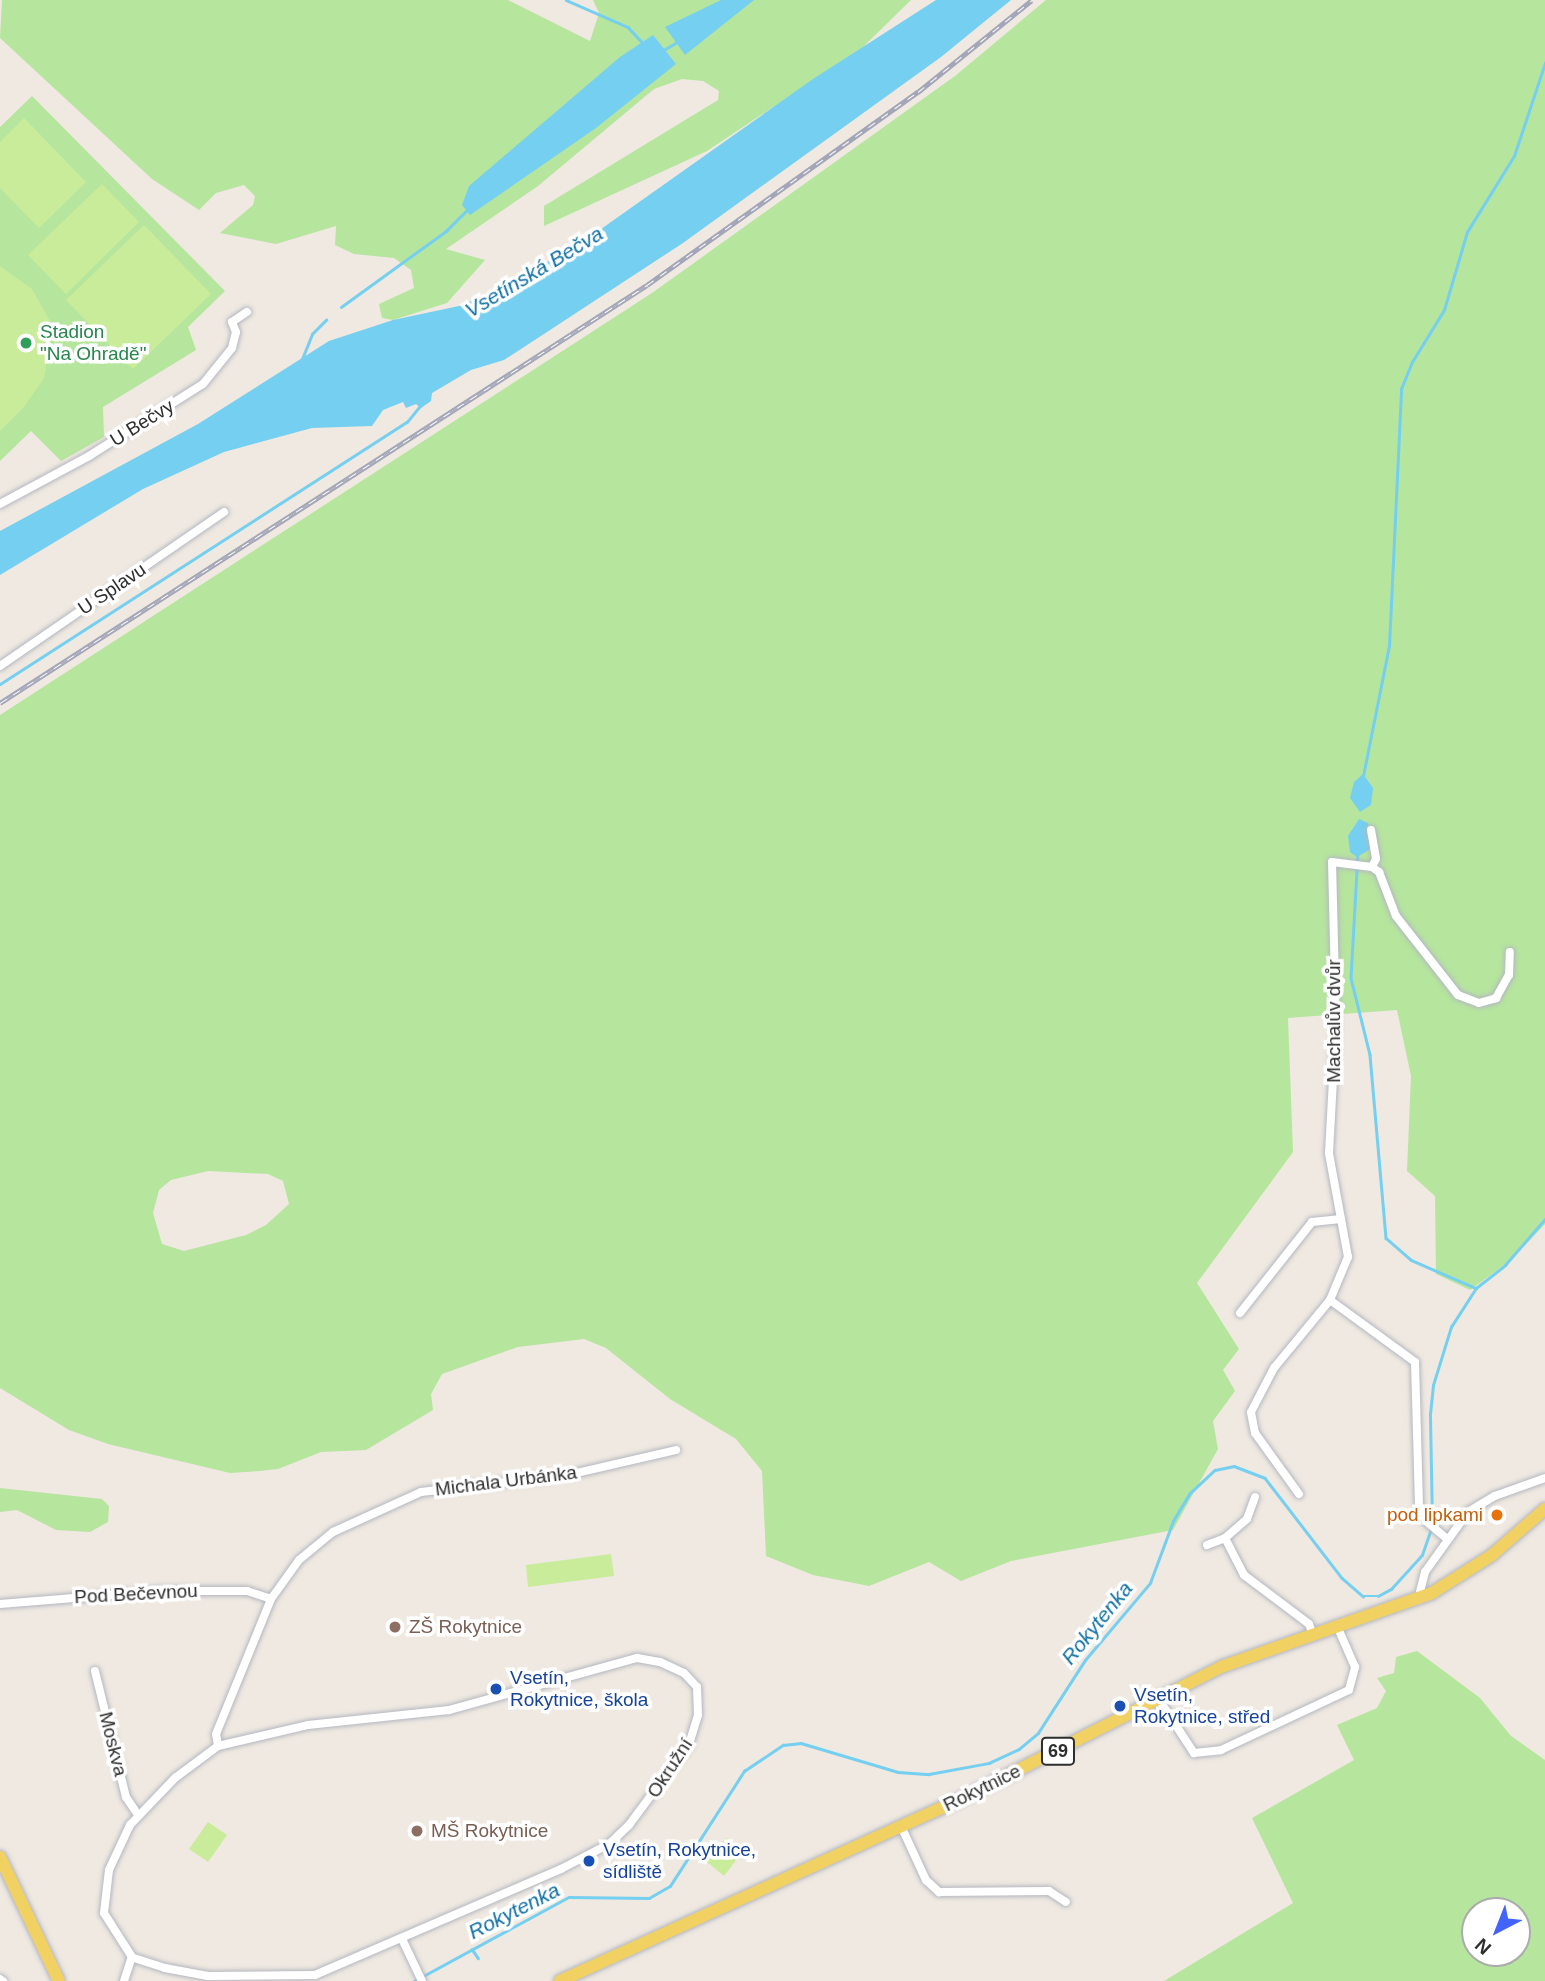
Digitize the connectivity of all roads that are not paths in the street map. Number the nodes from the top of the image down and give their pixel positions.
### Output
1 (247, 312) dead end
2 (0, 504) edge
3 (224, 512) dead end
4 (0, 666) edge
5 (1371, 830) dead end
6 (1372, 867) junction
7 (1510, 952) dead end
8 (1341, 1219) junction
9 (1330, 1300) junction
10 (1240, 1313) dead end
11 (676, 1450) dead end
12 (1545, 1478) edge
13 (1298, 1494) dead end
14 (1255, 1497) dead end
15 (1545, 1509) edge
16 (1225, 1538) junction
17 (1446, 1538) junction
18 (1207, 1545) dead end
19 (271, 1599) junction
20 (1418, 1600) junction
21 (0, 1604) edge
22 (1338, 1628) junction
23 (1313, 1635) junction
24 (94, 1671) dead end
25 (1158, 1698) junction
26 (218, 1746) junction
27 (138, 1815) junction
28 (901, 1826) junction
29 (0, 1857) edge
30 (1066, 1902) dead end
31 (401, 1939) junction
32 (132, 1957) junction
33 (125, 1977) edge
34 (59, 1981) edge
35 (422, 1981) edge
36 (560, 1981) edge

1 - 2 street, U Bečvy
3 - 4 street, U Splavu
5 - 6 street
6 - 7 street
6 - 8 street, Machalův dvůr
8 - 9 street, Machalův dvůr
8 - 10 street
9 - 13 street, Machalův dvůr
9 - 17 street
11 - 19 street, Michala Urbánka
12 - 17 street
14 - 16 street
15 - 20 main road, Rokytnice / 69
16 - 18 street
16 - 23 street
17 - 20 street
19 - 21 street, Pod Bečevnou
19 - 26 street
20 - 22 main road, Rokytnice / 69
22 - 23 main road, Rokytnice / 69
22 - 25 street
23 - 25 main road, Rokytnice / 69
24 - 27 street, Moskva
25 - 28 main road, Rokytnice / 69
26 - 27 street, Okružní
26 - 31 street, Okružní
27 - 32 street, Okružní
28 - 30 street
28 - 36 main road, Rokytnice / 69
29 - 34 main road
31 - 32 street, Okružní
31 - 35 street
32 - 33 street

